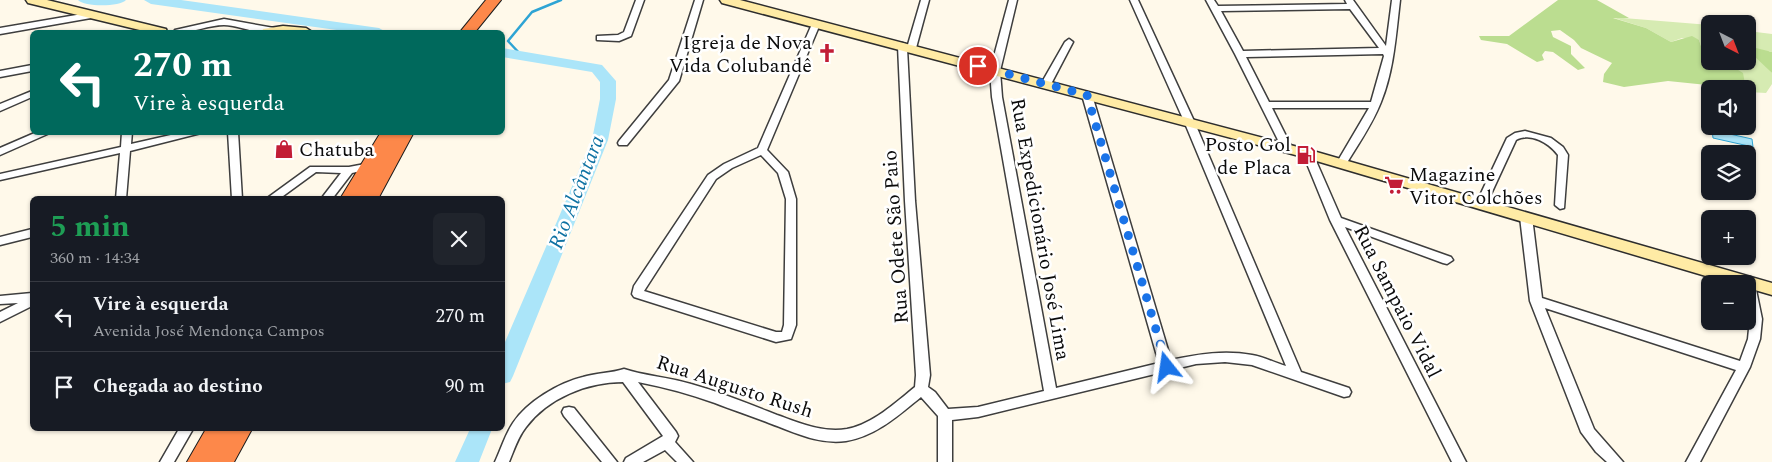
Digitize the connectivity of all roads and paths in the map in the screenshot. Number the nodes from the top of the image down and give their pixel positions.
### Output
1 (32, 0) edge
2 (494, 0) edge
3 (502, 0) edge
4 (640, 0) edge
5 (699, 0) edge
6 (726, 0) edge
7 (1013, 0) edge
8 (1134, 0) edge
9 (1210, 0) edge
10 (1396, 0) edge
11 (921, 1) edge
12 (1350, 3) edge
13 (1215, 9) junction
14 (88, 16) junction
15 (470, 20) edge
16 (816, 24) junction
17 (152, 30) edge
18 (187, 30) edge
19 (262, 30) edge
20 (0, 31) edge
21 (600, 38) dead end
22 (1069, 42) dead end
23 (906, 47) junction
24 (1387, 53) junction
25 (1240, 54) junction
26 (30, 68) edge
27 (995, 71) junction
28 (0, 74) edge
29 (1046, 84) junction
30 (30, 95) edge
31 (1087, 95) junction
32 (1375, 104) junction
33 (1265, 105) junction
34 (0, 108) edge
35 (1189, 121) junction
36 (39, 135) edge
37 (127, 135) edge
38 (186, 135) edge
39 (233, 135) edge
40 (388, 135) edge
41 (403, 135) edge
42 (623, 143) dead end
43 (127, 148) junction
44 (1287, 148) junction
45 (762, 150) junction
46 (0, 152) edge
47 (1308, 154) junction
48 (1341, 164) junction
49 (370, 166) junction
50 (349, 170) junction
51 (0, 177) edge
52 (121, 196) edge
53 (237, 196) edge
54 (275, 196) edge
55 (328, 196) edge
56 (352, 196) edge
57 (370, 196) edge
58 (1481, 204) junction
59 (1560, 204) dead end
60 (1526, 217) junction
61 (1336, 220) junction
62 (30, 234) edge
63 (0, 241) edge
64 (1447, 260) dead end
65 (1723, 275) edge
66 (1756, 285) edge
67 (1772, 290) edge
68 (30, 297) edge
69 (0, 300) edge
70 (1536, 301) junction
71 (30, 302) edge
72 (0, 317) edge
73 (1755, 330) edge
74 (1167, 367) junction
75 (1744, 367) junction
76 (1295, 373) junction
77 (624, 374) junction
78 (921, 389) junction
79 (1344, 392) dead end
80 (1051, 394) junction
81 (569, 412) dead end
82 (945, 415) junction
83 (185, 431) edge
84 (218, 431) edge
85 (239, 431) edge
86 (666, 442) junction
87 (167, 462) edge
88 (200, 462) edge
89 (221, 462) edge
90 (502, 462) edge
91 (610, 462) edge
92 (632, 462) edge
93 (686, 462) edge
94 (945, 462) edge
95 (1459, 462) edge
96 (1616, 462) edge
97 (1693, 462) edge

1 - 14 main road
2 - 15 highway
3 - 15 highway
4 - 21 street
5 - 42 street
6 - 16 main road
7 - 27 street, Rua Expedicionário José Lima
8 - 35 street
9 - 13 street
10 - 24 street
11 - 23 street, Rua Odete São Paio
12 - 13 street
12 - 24 street
13 - 25 street
14 - 17 main road
14 - 20 street
16 - 23 main road
16 - 45 street
18 - 19 street
22 - 29 street
23 - 27 main road
23 - 78 street, Rua Odete São Paio
24 - 25 street
24 - 32 street
25 - 33 street
26 - 28 street
27 - 29 main road
27 - 80 street, Rua Expedicionário José Lima
29 - 31 main road
30 - 34 street
31 - 35 main road
31 - 74 street
32 - 33 street
32 - 48 street
33 - 44 street
35 - 44 main road
35 - 76 street
36 - 46 street
37 - 43 street
38 - 43 street
39 - 53 street
40 - 49 highway
41 - 57 highway
43 - 51 street
43 - 52 street
44 - 47 main road
45 - 45 street
47 - 48 main road
47 - 61 street, Rua Sampaio Vidal
48 - 58 main road
49 - 50 street
49 - 56 highway
50 - 54 street
50 - 55 street
58 - 59 street
58 - 60 main road
60 - 65 main road
60 - 70 street
61 - 64 street
61 - 95 street, Rua Sampaio Vidal
62 - 63 street
66 - 67 main road
68 - 69 street
70 - 75 street
70 - 96 street
71 - 72 street
73 - 75 street
74 - 76 street
74 - 80 street
75 - 97 street
76 - 79 street
77 - 78 street, Rua Augusto Rush
77 - 86 street
77 - 90 street, Rua Augusto Rush
78 - 82 street
80 - 82 street
81 - 91 street
82 - 94 street
83 - 87 street
84 - 88 highway
85 - 89 highway
86 - 92 street
86 - 93 street

